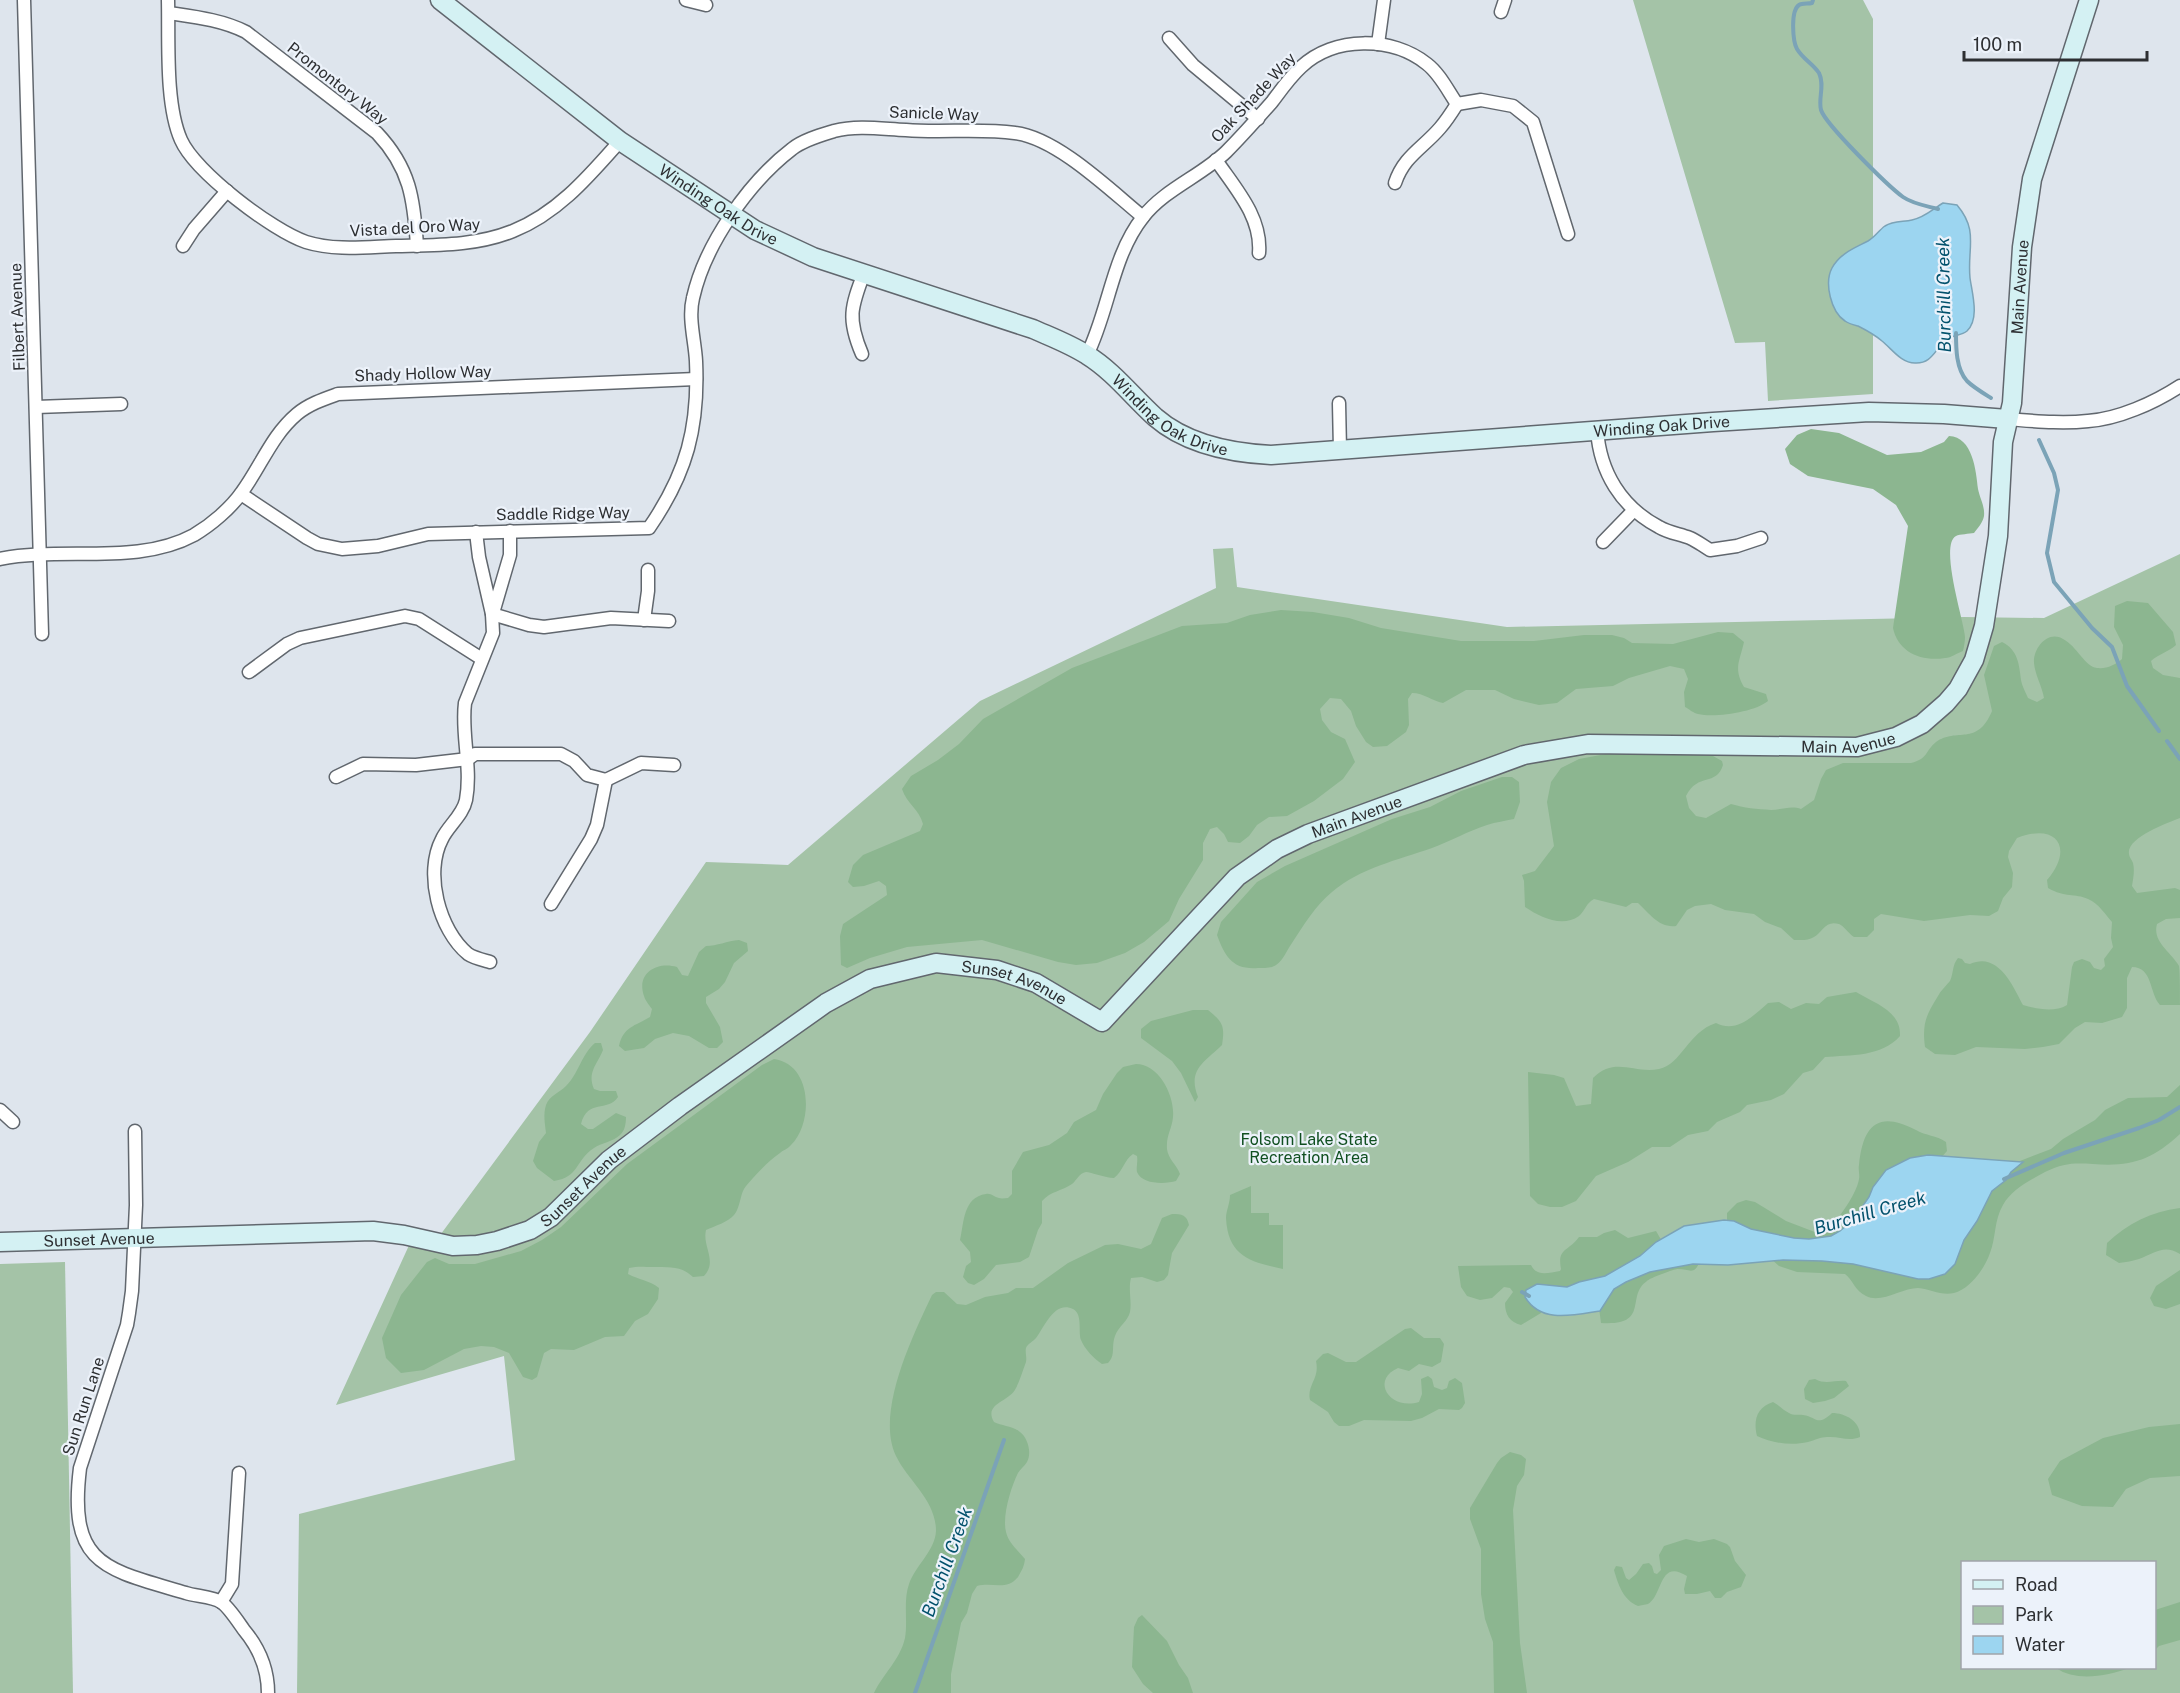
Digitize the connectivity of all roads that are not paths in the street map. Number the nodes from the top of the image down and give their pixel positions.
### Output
1 (24, 0) edge
2 (440, 0) edge
3 (686, 0) edge
4 (1384, 0) edge
5 (2089, 0) edge
6 (706, 5) dead end
7 (168, 6) edge
8 (1169, 38) dead end
9 (1378, 44) junction
10 (1457, 104) junction
11 (1258, 118) junction
12 (620, 141) junction
13 (1216, 160) junction
14 (1395, 183) dead end
15 (227, 191) junction
16 (732, 216) junction
17 (1143, 217) junction
18 (1568, 234) dead end
19 (183, 246) dead end
20 (417, 246) junction
21 (1259, 253) dead end
22 (864, 273) junction
23 (862, 354) dead end
24 (1087, 355) junction
25 (696, 379) junction
26 (2180, 386) edge
27 (1339, 403) dead end
28 (121, 404) dead end
29 (36, 407) junction
30 (2007, 419) junction
31 (1597, 430) junction
32 (1341, 450) junction
33 (241, 494) junction
34 (1634, 510) junction
35 (510, 531) junction
36 (476, 532) junction
37 (1761, 538) dead end
38 (1603, 542) dead end
39 (40, 554) junction
40 (0, 559) edge
41 (648, 570) dead end
42 (492, 614) junction
43 (644, 620) junction
44 (669, 621) dead end
45 (42, 634) dead end
46 (482, 659) junction
47 (249, 672) dead end
48 (468, 759) junction
49 (674, 765) dead end
50 (336, 777) dead end
51 (606, 780) junction
52 (551, 904) dead end
53 (490, 962) dead end
54 (1102, 1022) joint
55 (0, 1110) edge
56 (14, 1122) dead end
57 (135, 1131) dead end
58 (134, 1239) junction
59 (0, 1242) edge
60 (239, 1473) dead end
61 (221, 1602) junction
62 (268, 1693) edge

1 - 29 street, Filbert Avenue
2 - 12 street, Winding Oak Drive
3 - 6 street
4 - 9 street
5 - 30 street, Main Avenue
7 - 15 street, Vista del Oro Way
7 - 20 street, Promontory Way
8 - 11 street
9 - 10 street, Oak Shade Way
9 - 11 street, Oak Shade Way
10 - 14 street
10 - 18 street
11 - 13 street, Oak Shade Way
12 - 16 street, Winding Oak Drive
12 - 20 street, Vista del Oro Way
13 - 17 street, Oak Shade Way
13 - 21 street
15 - 19 street
15 - 20 street, Vista del Oro Way
16 - 17 street, Sanicle Way
16 - 22 street, Winding Oak Drive
16 - 25 street, Saddle Ridge Way
17 - 24 street, Oak Shade Way
22 - 23 street
22 - 24 street, Winding Oak Drive
24 - 32 street, Winding Oak Drive
25 - 33 street, Shady Hollow Way
25 - 35 street, Saddle Ridge Way
26 - 30 street
27 - 32 street
28 - 29 street
29 - 39 street, Filbert Avenue
30 - 31 street, Winding Oak Drive
30 - 54 street, Main Avenue
31 - 32 street, Winding Oak Drive
31 - 34 street
33 - 36 street, Saddle Ridge Way
33 - 39 street, Shady Hollow Way
34 - 37 street
34 - 38 street
35 - 36 street, Saddle Ridge Way
35 - 42 street
36 - 42 street
39 - 40 street, Shady Hollow Way
39 - 45 street, Filbert Avenue
41 - 43 street
42 - 43 street
42 - 46 street
43 - 44 street
46 - 47 street
46 - 48 street
48 - 50 street
48 - 51 street
48 - 53 street
49 - 51 street
51 - 52 street
54 - 58 street, Sunset Avenue
55 - 56 street
57 - 58 street, Sun Run Lane
58 - 59 street, Sunset Avenue
58 - 61 street, Sun Run Lane
60 - 61 street
61 - 62 street

